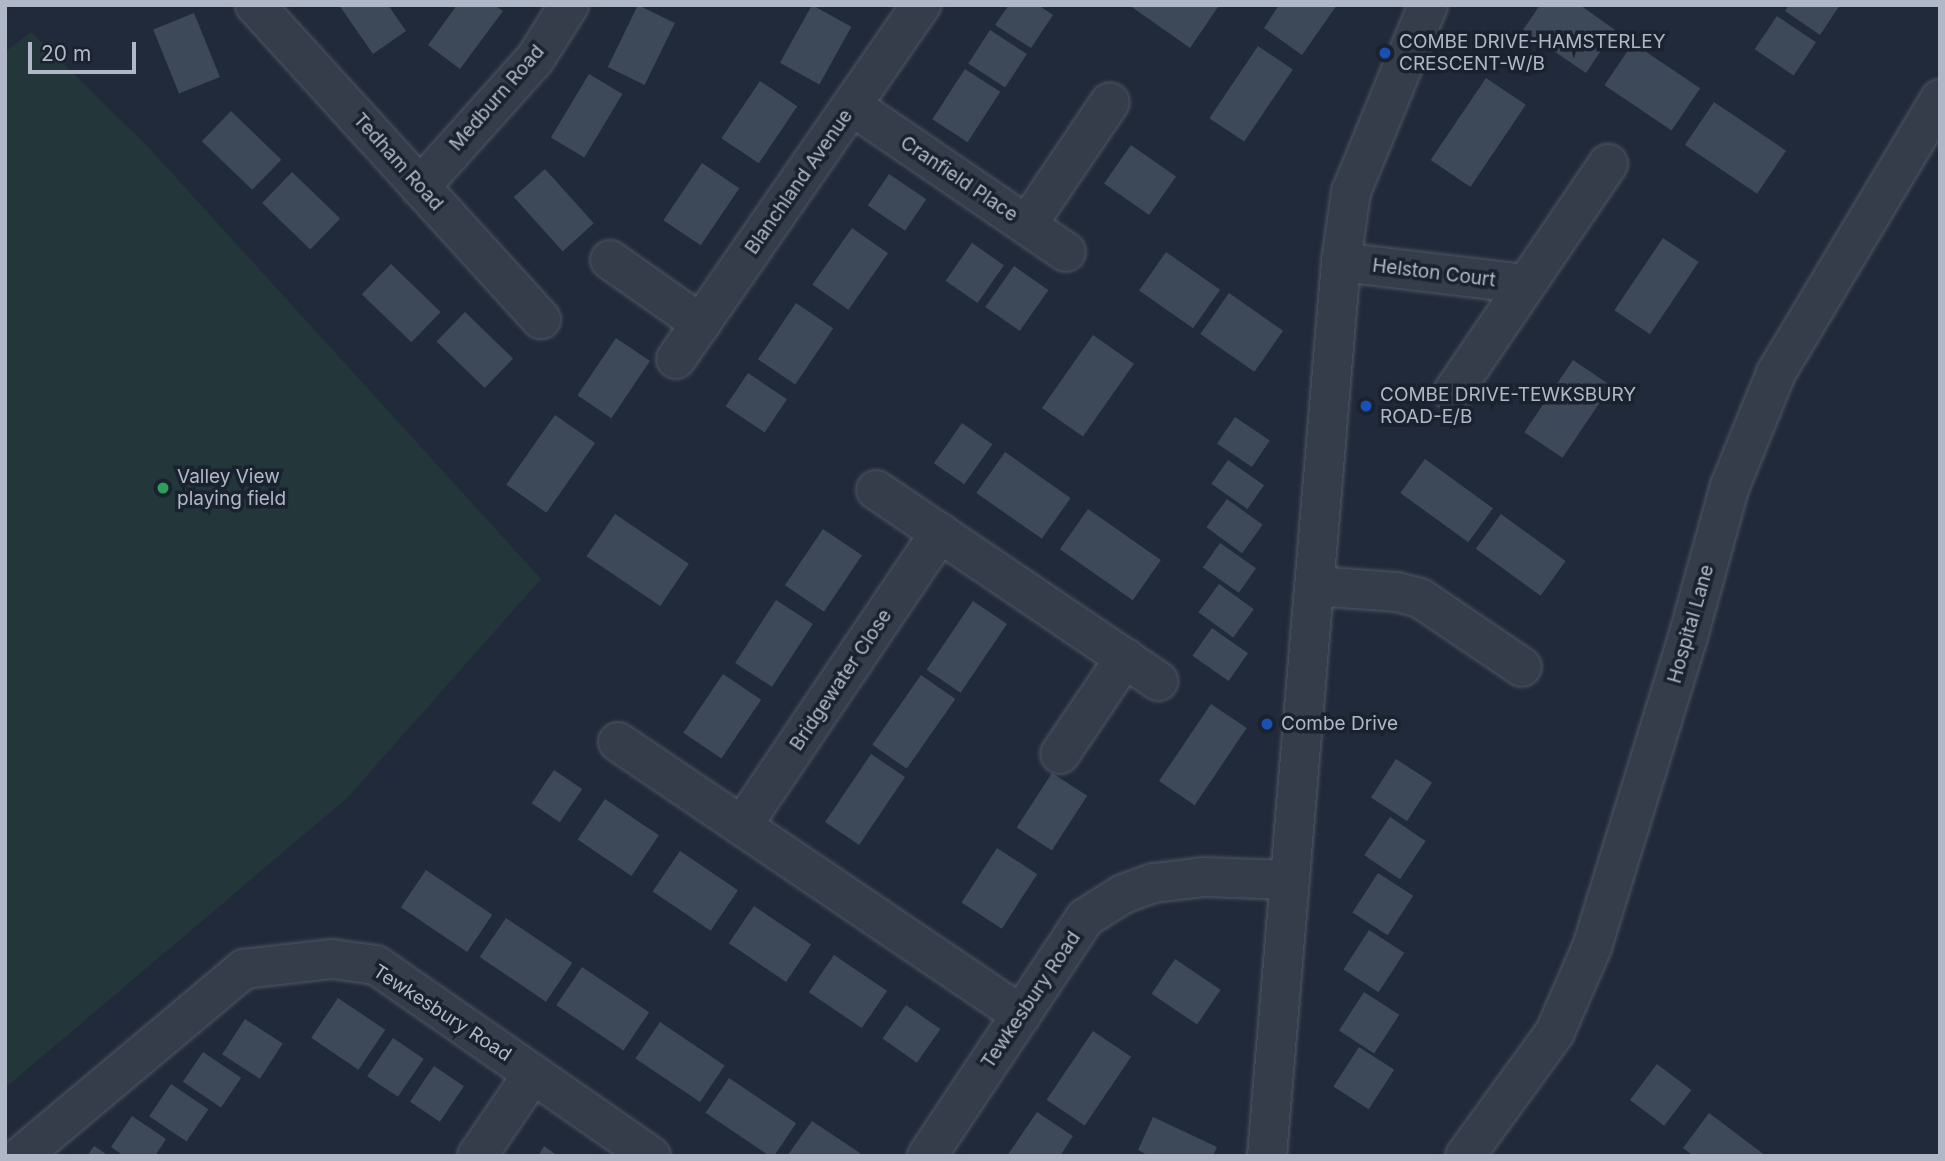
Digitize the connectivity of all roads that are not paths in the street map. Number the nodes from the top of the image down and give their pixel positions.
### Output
1 (255, 5) edge
2 (569, 5) edge
3 (921, 5) edge
4 (1429, 5) edge
5 (1940, 99) edge
6 (1110, 102) dead end
7 (852, 106) junction
8 (1608, 164) dead end
9 (420, 187) junction
10 (1027, 225) junction
11 (1066, 251) dead end
12 (610, 260) dead end
13 (1341, 262) junction
14 (1526, 284) junction
15 (541, 320) dead end
16 (701, 324) junction
17 (677, 359) dead end
18 (1452, 392) dead end
19 (876, 490) dead end
20 (940, 533) junction
21 (1314, 586) junction
22 (1125, 658) junction
23 (1522, 667) dead end
24 (1158, 681) dead end
25 (618, 742) dead end
26 (1060, 754) dead end
27 (742, 826) junction
28 (1290, 880) junction
29 (1021, 1015) junction
30 (534, 1074) junction
31 (21, 1156) edge
32 (477, 1156) edge
33 (651, 1156) edge
34 (927, 1156) edge
35 (1267, 1156) edge
36 (1465, 1156) edge

1 - 9 street, Tedham Road
2 - 9 street, Medburn Road
3 - 7 street, Blanchland Avenue
4 - 13 street
5 - 36 street, Hospital Lane
6 - 10 street
7 - 10 street, Cranfield Place
7 - 16 street, Blanchland Avenue
8 - 14 street, Helston Court
9 - 15 street, Tedham Road
10 - 11 street, Cranfield Place
12 - 16 street
13 - 14 street, Helston Court
13 - 21 street
14 - 18 street, Helston Court
16 - 17 street, Blanchland Avenue
19 - 20 street
20 - 22 street
20 - 27 street, Bridgewater Close
21 - 23 street
21 - 28 street
22 - 24 street
22 - 26 street
25 - 27 street
27 - 29 street
28 - 29 street, Tewkesbury Road
28 - 35 street
29 - 34 street, Tewkesbury Road
30 - 31 street, Tewkesbury Road
30 - 32 street
30 - 33 street, Tewkesbury Road

